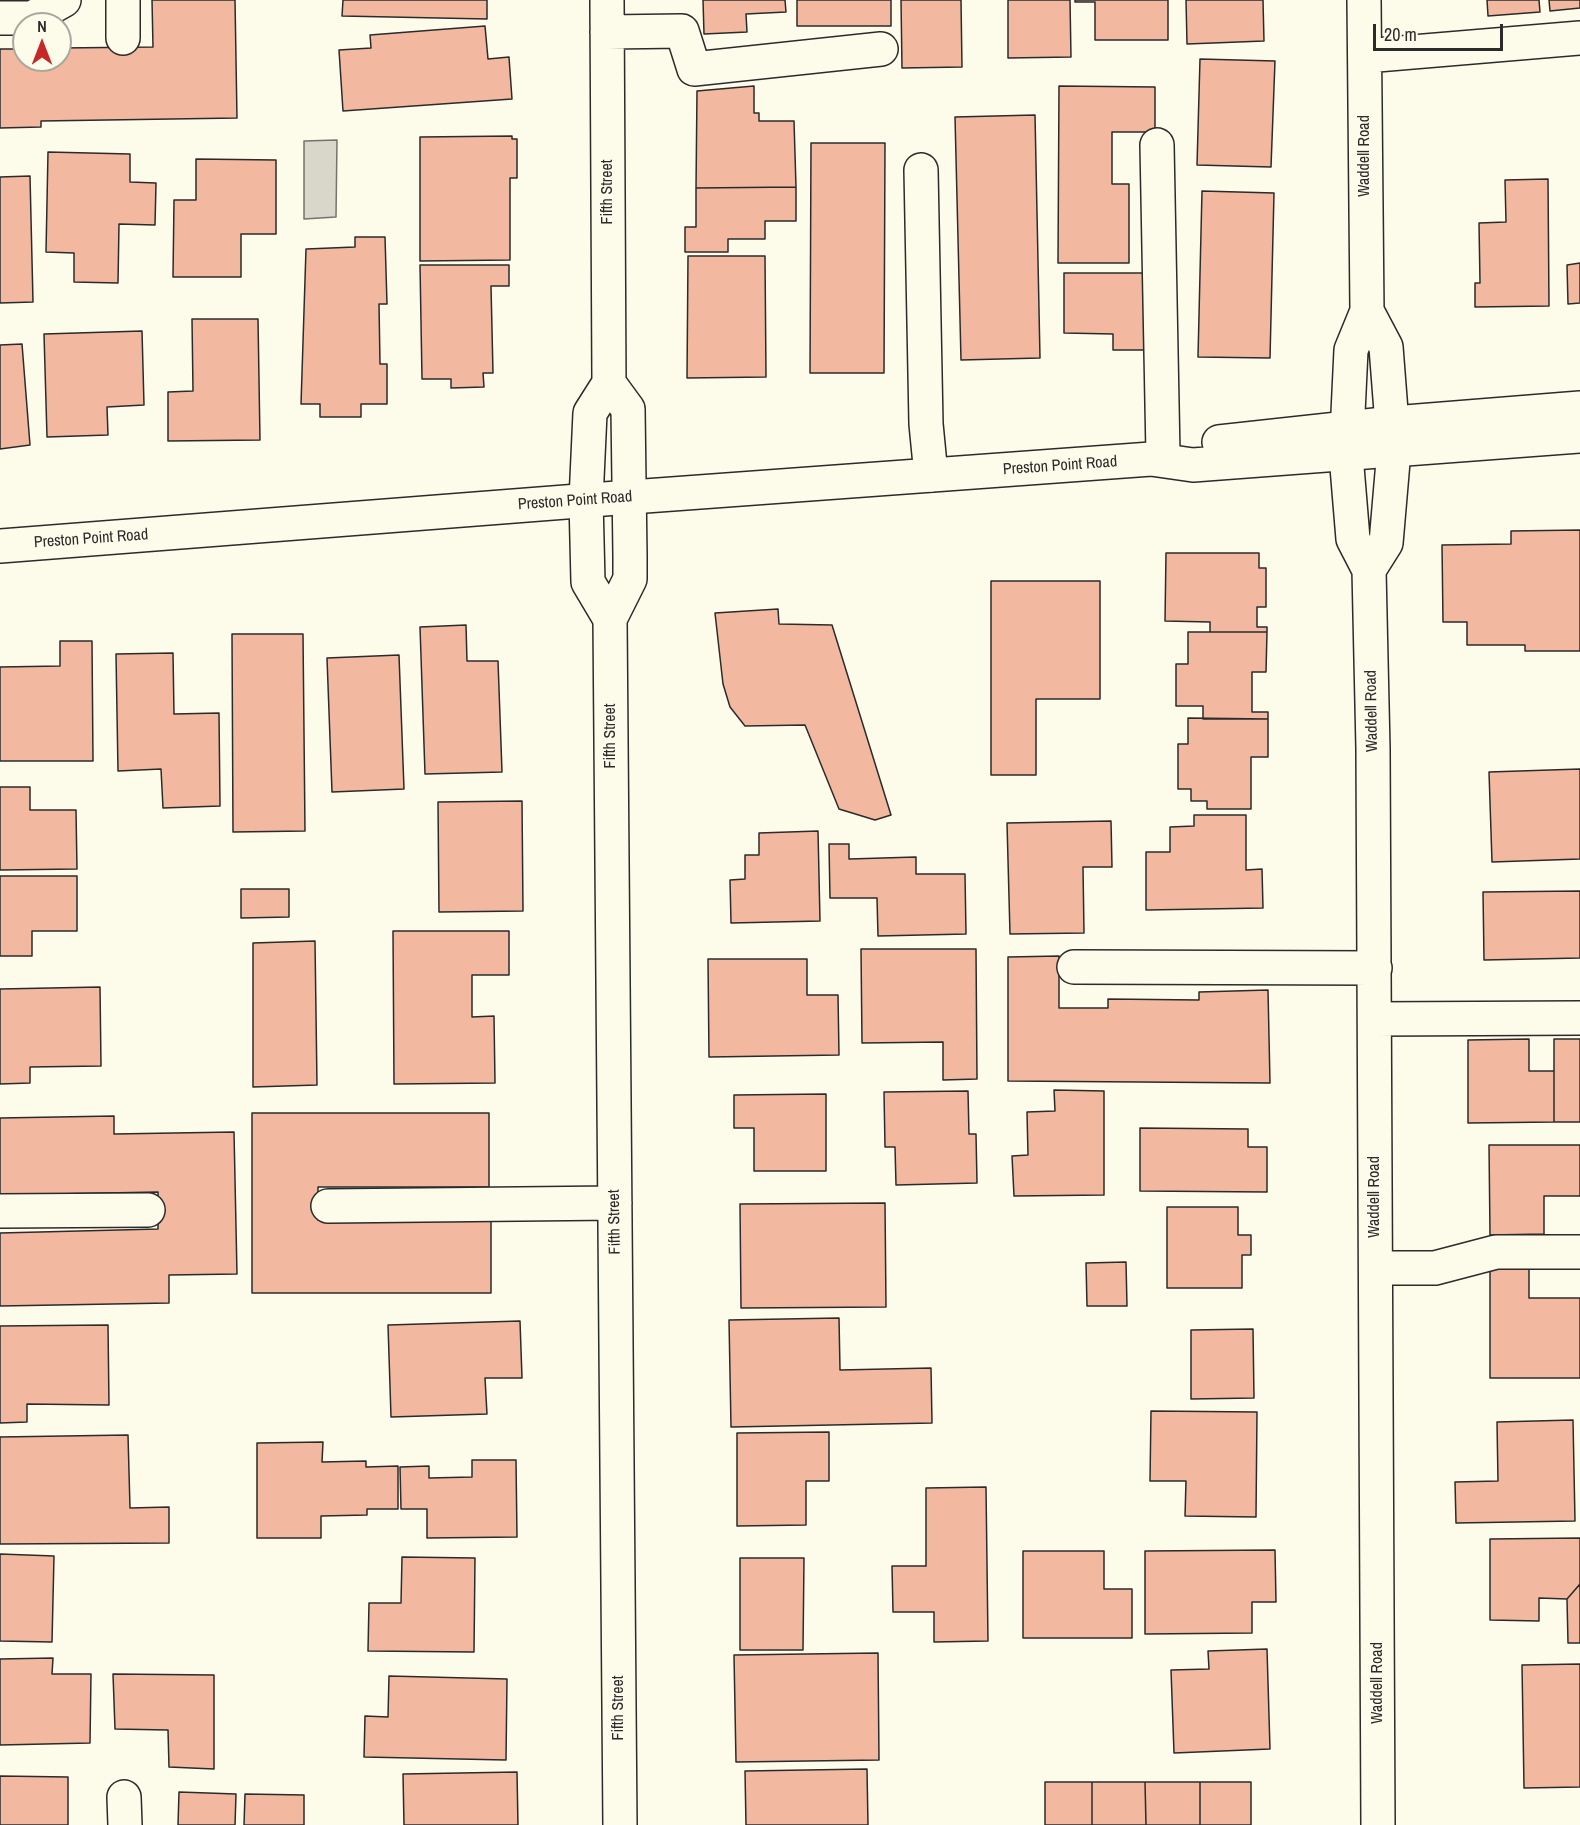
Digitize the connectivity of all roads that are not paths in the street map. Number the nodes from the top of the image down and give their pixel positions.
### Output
1 (64, 0) edge
2 (123, 0) edge
3 (606, 0) edge
4 (1364, 0) edge
5 (0, 18) edge
6 (607, 32) junction
7 (123, 38) dead end
8 (1580, 38) edge
9 (882, 49) dead end
10 (1365, 56) junction
11 (1158, 145) dead end
12 (921, 170) dead end
13 (1367, 311) junction
14 (609, 383) junction
15 (1580, 408) edge
16 (1580, 436) edge
17 (1394, 437) junction
18 (1347, 441) junction
19 (1157, 457) junction
20 (931, 475) junction
21 (629, 497) junction
22 (586, 500) junction
23 (0, 546) edge
24 (1369, 570) junction
25 (610, 619) junction
26 (1074, 967) dead end
27 (1375, 968) junction
28 (1580, 1018) edge
29 (1375, 1019) junction
30 (615, 1203) junction
31 (328, 1206) dead end
32 (148, 1210) dead end
33 (0, 1211) edge
34 (1580, 1252) edge
35 (1376, 1268) junction
36 (620, 1825) edge
37 (1378, 1825) edge

1 - 5 street
2 - 7 street
3 - 6 street, Fifth Street
4 - 10 street, Waddell Road
6 - 9 street
6 - 14 street, Fifth Street
8 - 10 street
10 - 13 street, Waddell Road
11 - 19 street
12 - 20 street
13 - 17 street, Waddell Road
13 - 18 street, Waddell Road
14 - 21 street, Fifth Street
14 - 22 street
15 - 17 street, Preston Point Road
16 - 17 street, Preston Point Road
17 - 18 street, Preston Point Road
17 - 24 street, Waddell Road
18 - 19 street, Preston Point Road
18 - 24 street, Waddell Road
19 - 20 street, Preston Point Road
20 - 21 street, Preston Point Road
21 - 22 street, Preston Point Road
21 - 25 street, Fifth Street
22 - 23 street, Preston Point Road
22 - 25 street
24 - 27 street, Waddell Road
25 - 30 street, Fifth Street
26 - 27 street
27 - 29 street, Waddell Road
28 - 29 street
29 - 35 street, Waddell Road
30 - 31 street
30 - 36 street, Fifth Street
32 - 33 street
34 - 35 street
35 - 37 street, Waddell Road

